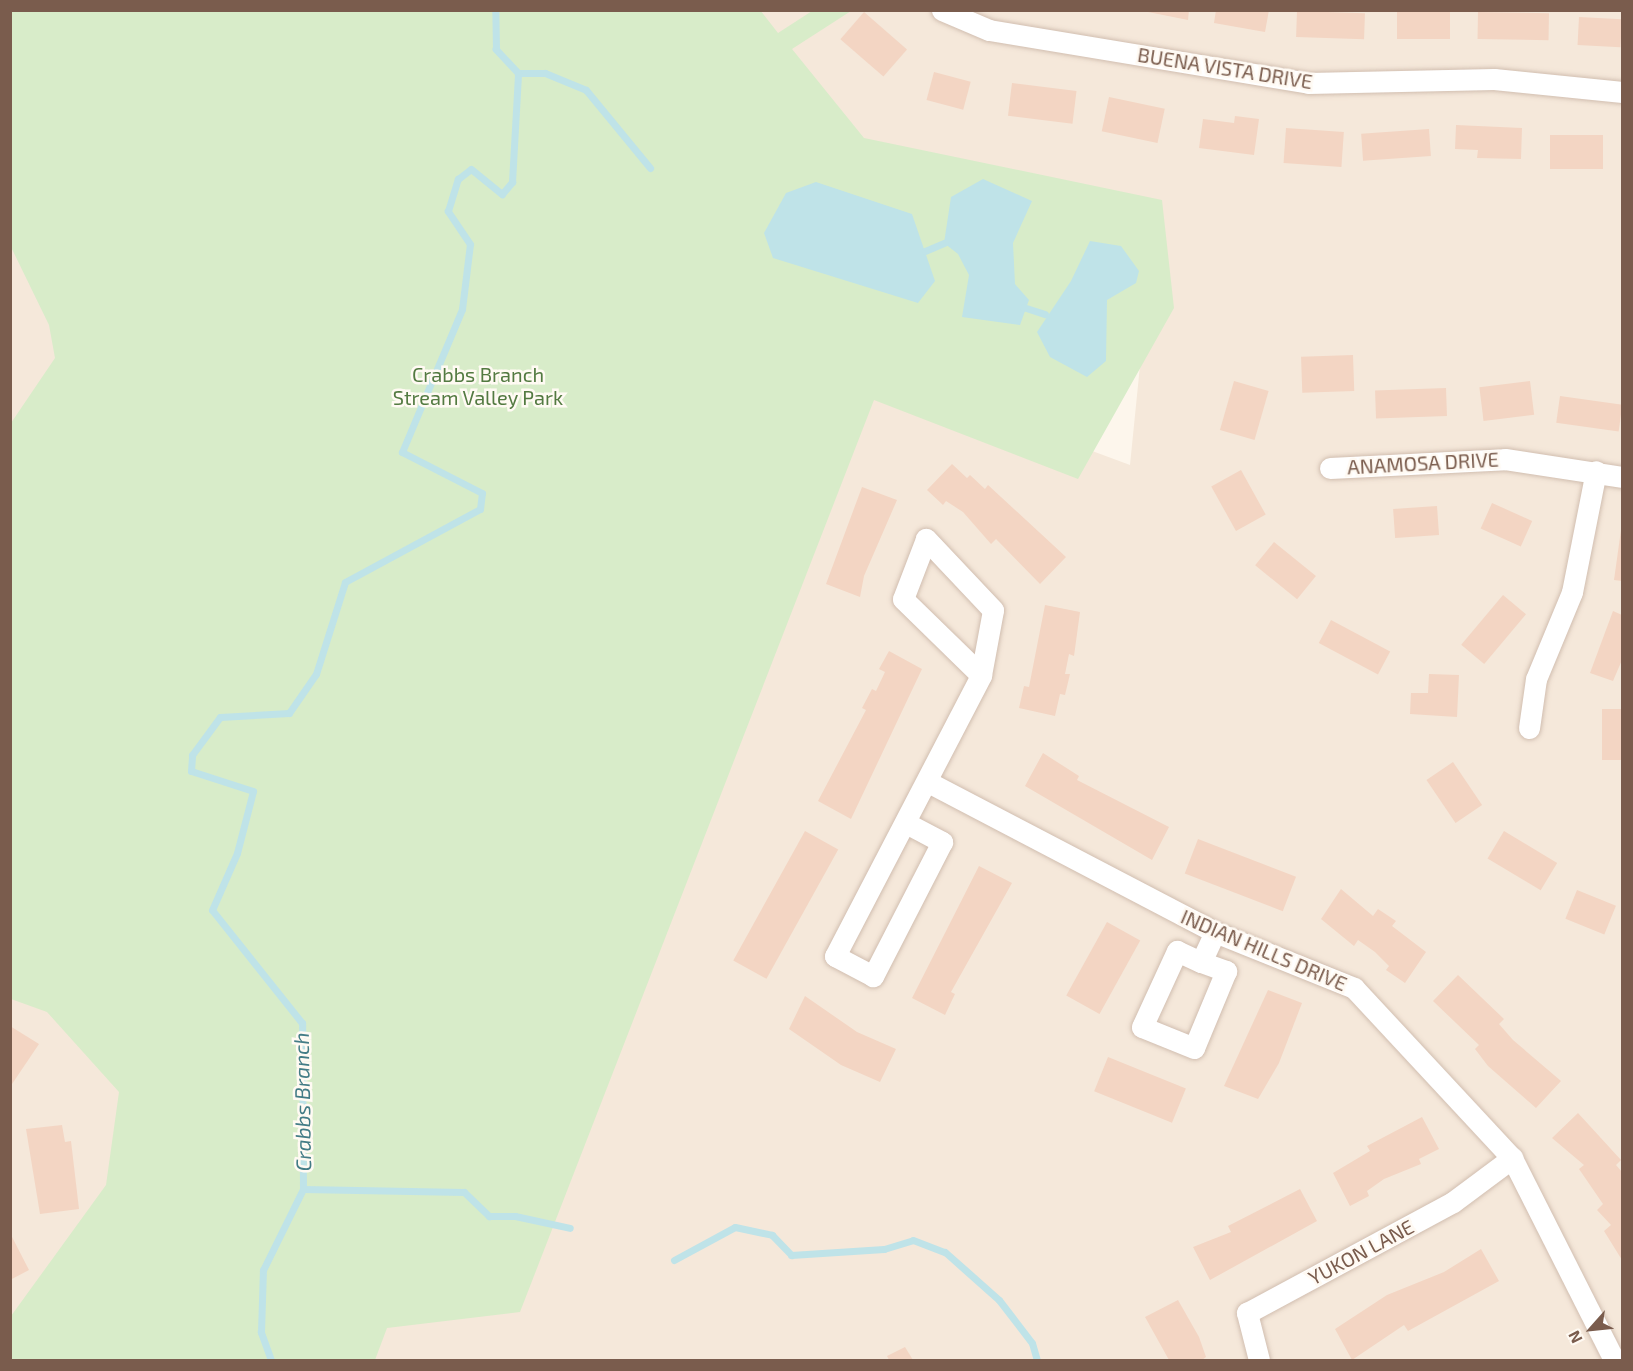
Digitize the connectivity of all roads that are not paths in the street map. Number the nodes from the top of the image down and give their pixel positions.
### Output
1 (942, 10) edge
2 (1623, 92) edge
3 (1330, 468) dead end
4 (1596, 471) junction
5 (1623, 477) edge
6 (981, 675) junction
7 (1529, 728) dead end
8 (928, 782) junction
9 (906, 823) junction
10 (1215, 932) junction
11 (1201, 962) junction
12 (1512, 1158) junction
13 (1259, 1360) edge
14 (1614, 1360) edge

1 - 2 street, BUENA VISTA DRIVE
3 - 4 street, ANAMOSA DRIVE
4 - 5 street, ANAMOSA DRIVE
4 - 7 street
6 - 6 street
6 - 8 street
8 - 9 street
8 - 10 street, INDIAN HILLS DRIVE
9 - 9 street
10 - 11 street
10 - 12 street, INDIAN HILLS DRIVE
11 - 11 street
12 - 13 street, YUKON LANE
12 - 14 street, INDIAN HILLS DRIVE

